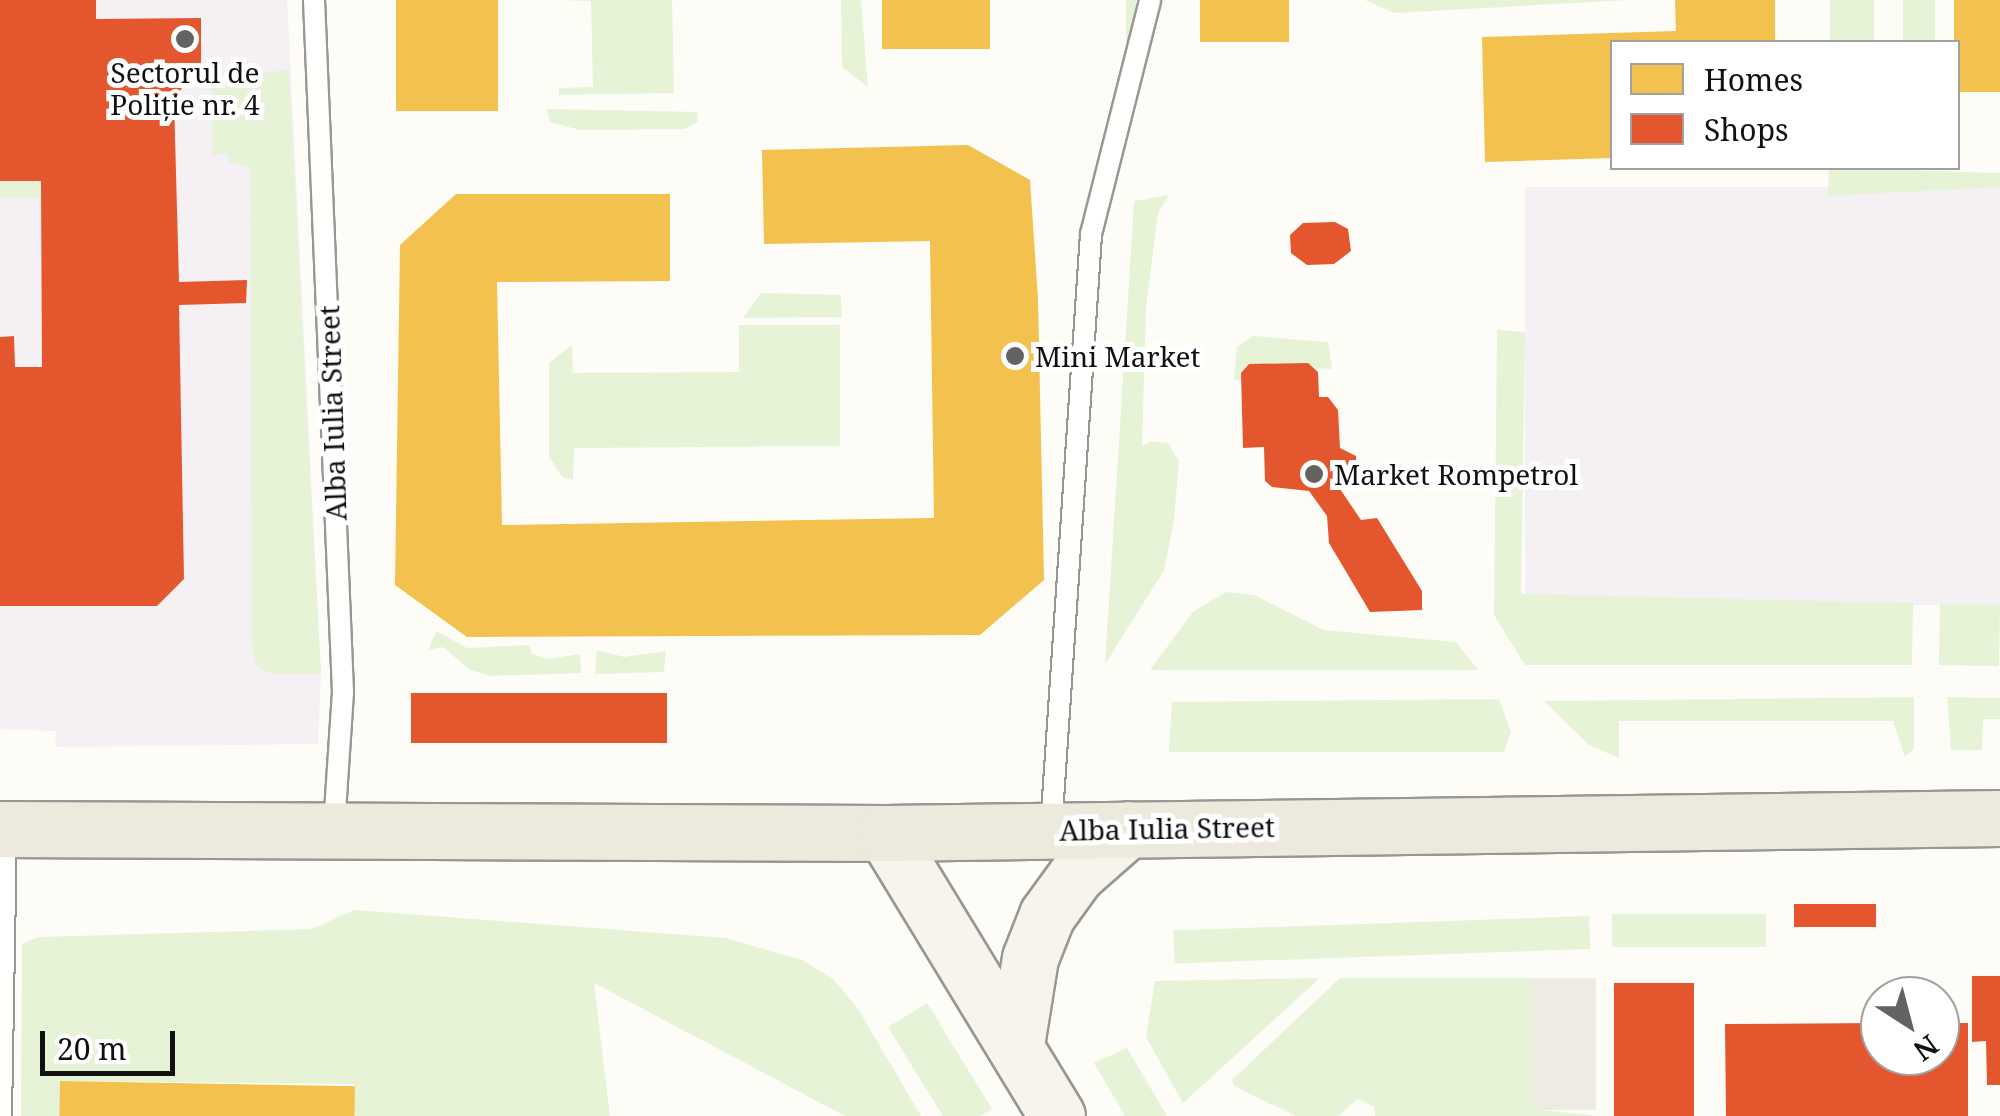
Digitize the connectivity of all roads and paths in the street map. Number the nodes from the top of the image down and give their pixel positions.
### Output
1 (314, 0) edge
2 (1150, 0) edge
3 (2000, 818) edge
4 (334, 827) junction
5 (3, 829) edge
6 (1051, 829) junction
7 (1128, 829) junction
8 (885, 833) junction
9 (1016, 1045) junction
10 (1, 1116) edge
11 (1056, 1116) edge

1 - 4 lane, Alba Iulia Street
2 - 6 lane
3 - 7 main road, Alba Iulia Street
4 - 5 main road, Alba Iulia Street
4 - 8 main road, Alba Iulia Street
5 - 10 lane
6 - 7 main road, Alba Iulia Street
6 - 8 main road, Alba Iulia Street
7 - 9 main road
8 - 9 main road
9 - 11 main road

